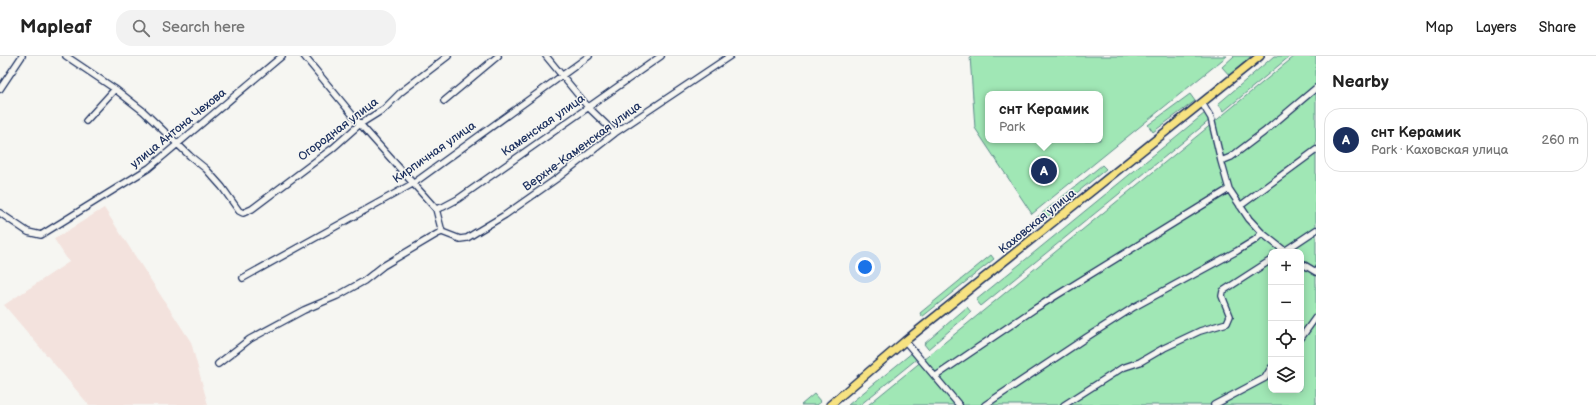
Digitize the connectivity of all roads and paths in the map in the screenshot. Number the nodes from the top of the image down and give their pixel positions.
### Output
1 (22, 56) edge
2 (66, 56) edge
3 (282, 56) edge
4 (304, 56) edge
5 (448, 56) edge
6 (498, 56) edge
7 (546, 56) edge
8 (589, 56) edge
9 (661, 56) edge
10 (730, 56) edge
11 (1260, 56) edge
12 (562, 75) junction
13 (1316, 88) edge
14 (0, 89) edge
15 (115, 89) junction
16 (444, 101) dead end
17 (1202, 103) junction
18 (588, 107) junction
19 (86, 121) dead end
20 (360, 124) junction
21 (615, 133) junction
22 (178, 144) junction
23 (1316, 150) edge
24 (1221, 161) junction
25 (414, 183) junction
26 (1229, 189) junction
27 (1240, 206) junction
28 (436, 208) junction
29 (0, 213) edge
30 (1316, 230) edge
31 (442, 232) junction
32 (1262, 233) junction
33 (1281, 249) edge
34 (1288, 249) edge
35 (1268, 262) edge
36 (1304, 265) edge
37 (1316, 272) edge
38 (243, 278) dead end
39 (1316, 317) edge
40 (1304, 334) edge
41 (905, 341) junction
42 (218, 364) dead end
43 (1268, 373) edge
44 (936, 376) junction
45 (958, 404) edge
46 (830, 405) edge
47 (986, 405) edge
48 (1064, 405) edge
49 (1214, 405) edge

1 - 14 street
2 - 15 street
3 - 22 street, улица Антона Чехова
4 - 20 street
5 - 20 street, Огородная улица
6 - 16 street
7 - 12 street
8 - 12 street, Кирпичная улица
9 - 18 street, Каменская улица
10 - 21 street, Верхне-Каменская улица
11 - 17 main road, Каховская улица
12 - 18 street
12 - 25 street, Кирпичная улица
13 - 24 street
15 - 19 street
15 - 22 street
17 - 24 street
17 - 41 main road, Каховская улица
18 - 21 street
18 - 28 street, Каменская улица
20 - 22 street, Огородная улица
20 - 25 street
21 - 31 street, Верхне-Каменская улица
22 - 29 street, улица Антона Чехова
23 - 27 street
24 - 26 street
25 - 28 street
25 - 38 street, Кирпичная улица
26 - 27 street
26 - 44 street
27 - 32 street
28 - 31 street
30 - 34 street
31 - 42 street
32 - 33 street
32 - 47 street
35 - 48 street
36 - 37 street
39 - 40 street
41 - 44 street
41 - 46 main road, Каховская улица
43 - 49 street
44 - 45 street

